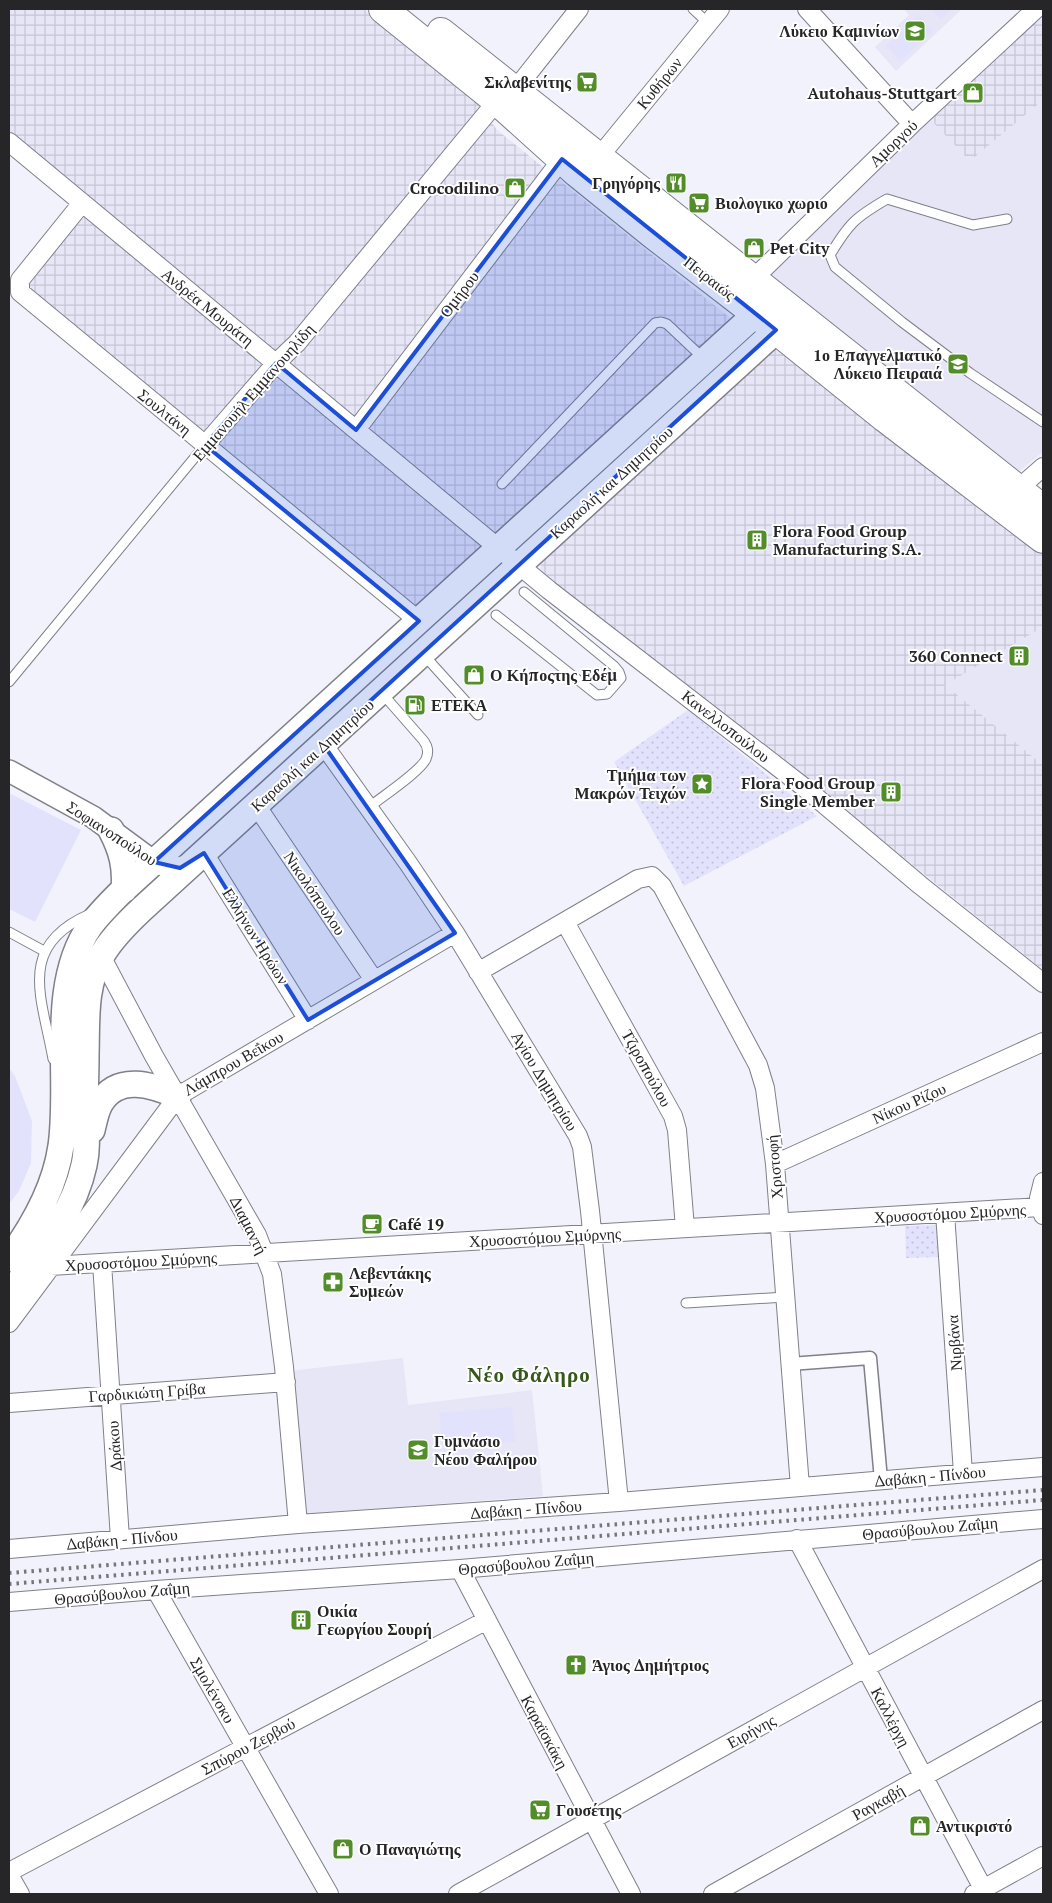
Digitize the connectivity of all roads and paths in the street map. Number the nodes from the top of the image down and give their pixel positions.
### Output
1 (383, 9) edge
2 (412, 9) edge
3 (579, 9) edge
4 (693, 9) edge
5 (720, 9) edge
6 (807, 9) edge
7 (1036, 9) edge
8 (708, 23) junction
9 (506, 95) junction
10 (912, 124) junction
11 (9, 142) edge
12 (599, 157) junction
13 (562, 159) junction
14 (82, 204) junction
15 (1008, 220) dead end
16 (753, 279) junction
17 (776, 313) junction
18 (705, 360) junction
19 (276, 363) junction
20 (1043, 422) edge
21 (356, 430) junction
22 (205, 446) junction
23 (1043, 467) edge
24 (502, 484) dead end
25 (1018, 489) junction
26 (1043, 509) edge
27 (1043, 539) edge
28 (499, 548) junction
29 (520, 565) junction
30 (524, 592) dead end
31 (496, 615) dead end
32 (419, 621) junction
33 (596, 638) junction
34 (423, 653) junction
35 (9, 682) edge
36 (381, 692) junction
37 (478, 715) dead end
38 (323, 744) junction
39 (9, 771) edge
40 (256, 805) junction
41 (368, 808) junction
42 (111, 830) junction
43 (198, 858) junction
44 (154, 862) junction
45 (124, 890) junction
46 (106, 907) junction
47 (565, 922) junction
48 (9, 932) edge
49 (455, 933) junction
50 (44, 951) junction
51 (101, 956) junction
52 (478, 972) junction
53 (374, 980) junction
54 (1043, 983) edge
55 (308, 1020) junction
56 (1043, 1042) edge
57 (178, 1096) junction
58 (64, 1100) junction
59 (87, 1144) junction
60 (775, 1164) junction
61 (1043, 1182) edge
62 (1042, 1211) edge
63 (945, 1213) junction
64 (779, 1223) junction
65 (685, 1228) junction
66 (592, 1234) junction
67 (265, 1253) junction
68 (9, 1259) edge
69 (102, 1263) junction
70 (50, 1266) junction
71 (9, 1295) edge
72 (785, 1297) junction
73 (686, 1303) dead end
74 (9, 1323) edge
75 (790, 1364) junction
76 (286, 1382) junction
77 (110, 1395) junction
78 (9, 1403) edge
79 (1043, 1467) edge
80 (963, 1473) junction
81 (881, 1480) junction
82 (800, 1487) junction
83 (619, 1502) junction
84 (1043, 1519) edge
85 (298, 1524) junction
86 (120, 1539) junction
87 (797, 1539) junction
88 (9, 1549) edge
89 (460, 1569) junction
90 (1043, 1569) edge
91 (156, 1590) junction
92 (9, 1602) edge
93 (486, 1620) junction
94 (866, 1668) junction
95 (1043, 1710) edge
96 (245, 1746) junction
97 (924, 1777) junction
98 (592, 1820) junction
99 (1043, 1856) edge
100 (9, 1873) edge
101 (981, 1893) edge
102 (20, 1894) edge
103 (329, 1894) edge
104 (458, 1894) edge
105 (631, 1894) edge
106 (713, 1894) edge

1 - 9 main road, Πειραιώς
2 - 9 main road, Πειραιώς
3 - 9 street, Εμμανουήλ Εμμανουηλίδη
4 - 8 lane
5 - 8 street, Κυθήρων
6 - 10 street
7 - 10 street, Αμοργού
8 - 12 street, Κυθήρων
9 - 12 main road, Πειραιώς
9 - 13 main road, Πειραιώς
9 - 19 street, Εμμανουήλ Εμμανουηλίδη
10 - 16 street, Αμοργού
11 - 14 street, Ανδρέα Μουράτη
12 - 16 main road, Πειραιώς
13 - 17 main road, Πειραιώς
13 - 21 street, Ομήρου
14 - 19 street, Ανδρέα Μουράτη
14 - 22 street, Σουλτάνη
15 - 20 lane
16 - 17 main road, Πειραιώς
17 - 18 main road, Καραολή και Δημητρίου
17 - 25 main road, Πειραιώς
17 - 27 main road, Πειραιώς
17 - 29 main road, Καραολή και Δημητρίου
18 - 24 lane
18 - 28 main road, Καραολή και Δημητρίου
19 - 21 street, Ανδρέα Μουράτη
19 - 22 street, Εμμανουήλ Εμμανουηλίδη
21 - 28 street, Ανδρέα Μουράτη
22 - 32 street, Σουλτάνη
22 - 35 lane, Εμμανουήλ Εμμανουηλίδη
23 - 25 street
25 - 26 main road, Πειραιώς
28 - 29 street, Κανελλοπούλου
28 - 32 main road, Καραολή και Δημητρίου
29 - 33 street, Κανελλοπούλου
29 - 34 main road, Καραολή και Δημητρίου
30 - 33 lane
31 - 33 lane
32 - 44 main road, Καραολή και Δημητρίου
33 - 54 street, Κανελλοπούλου
34 - 36 main road, Καραολή και Δημητρίου
34 - 37 lane
36 - 38 main road, Καραολή και Δημητρίου
36 - 41 lane
38 - 40 main road, Καραολή και Δημητρίου
38 - 41 street, Αγίου Δημητρίου
39 - 42 street, Σοφιανοπούλου
40 - 43 main road, Καραολή και Δημητρίου
40 - 53 street, Νικολόπουλου
41 - 49 street, Αγίου Δημητρίου
42 - 44 street, Σοφιανοπούλου
42 - 45 main road
43 - 44 street, Σοφιανοπούλου
43 - 51 main road, Καραολή και Δημητρίου
43 - 55 street, Ελλήνων Ηρώων
44 - 45 main road, Καραολή και Δημητρίου
45 - 46 main road, Καραολή και Δημητρίου
46 - 50 lane
46 - 58 main road, Καραολή και Δημητρίου
47 - 52 street
47 - 60 street, Χριστοφή
47 - 65 street, Τζιροπούλου
48 - 50 lane
49 - 52 street, Αγίου Δημητρίου
49 - 53 street, Λάμπρου Βεΐκου
50 - 58 lane
51 - 57 street, Διαμαντή
51 - 59 main road, Καραολή και Δημητρίου
52 - 66 street, Αγίου Δημητρίου
53 - 55 street, Λάμπρου Βεΐκου
55 - 57 street, Λάμπρου Βεΐκου
56 - 60 street, Νίκου Ρίζου
57 - 59 main road
57 - 67 street, Διαμαντή
57 - 70 street, Λάμπρου Βεΐκου
58 - 68 main road, Καραολή και Δημητρίου
59 - 71 main road, Καραολή και Δημητρίου
60 - 64 street, Χριστοφή
61 - 62 street
62 - 63 street, Χρυσοστόμου Σμύρνης
63 - 64 street, Χρυσοστόμου Σμύρνης
63 - 80 street, Νιρβάνα
64 - 65 street, Χρυσοστόμου Σμύρνης
64 - 72 street, Χριστοφή
65 - 66 street, Χρυσοστόμου Σμύρνης
66 - 67 street, Χρυσοστόμου Σμύρνης
66 - 83 street, Αγίου Δημητρίου
67 - 69 street, Χρυσοστόμου Σμύρνης
67 - 76 street, Διαμαντή
69 - 70 street, Χρυσοστόμου Σμύρνης
69 - 77 street, Δράκου
70 - 74 street, Λάμπρου Βεΐκου
72 - 73 lane
72 - 75 street, Χριστοφή
75 - 81 street
75 - 82 street, Χριστοφή
76 - 77 street, Γαρδικιώτη Γρίβα
76 - 85 street, Διαμαντή
77 - 78 street, Γαρδικιώτη Γρίβα
77 - 86 street, Δράκου
79 - 80 street, Δαβάκη - Πίνδου
80 - 81 street, Δαβάκη - Πίνδου
81 - 82 street, Δαβάκη - Πίνδου
82 - 83 street, Δαβάκη - Πίνδου
83 - 85 street, Δαβάκη - Πίνδου
84 - 87 street, Θρασύβουλου Ζαΐμη
85 - 86 street, Δαβάκη - Πίνδου
86 - 88 street, Δαβάκη - Πίνδου
87 - 89 street, Θρασύβουλου Ζαΐμη
87 - 94 street, Καλλέργη
89 - 91 street, Θρασύβουλου Ζαΐμη
89 - 93 street, Καραϊσκάκη
90 - 94 street, Ειρήνης
91 - 92 street, Θρασύβουλου Ζαΐμη
91 - 96 street, Σμολένσκυ
93 - 96 street, Σπύρου Ζερβού
93 - 98 street, Καραϊσκάκη
94 - 97 street, Καλλέργη
94 - 98 street, Ειρήνης
95 - 97 street, Ραγκαβή
96 - 100 street, Σπύρου Ζερβού
96 - 103 street, Σμολένσκυ
97 - 101 street, Καλλέργη
97 - 106 street, Ραγκαβή
98 - 104 street, Ειρήνης
98 - 105 street, Καραϊσκάκη
99 - 101 street
100 - 102 street

